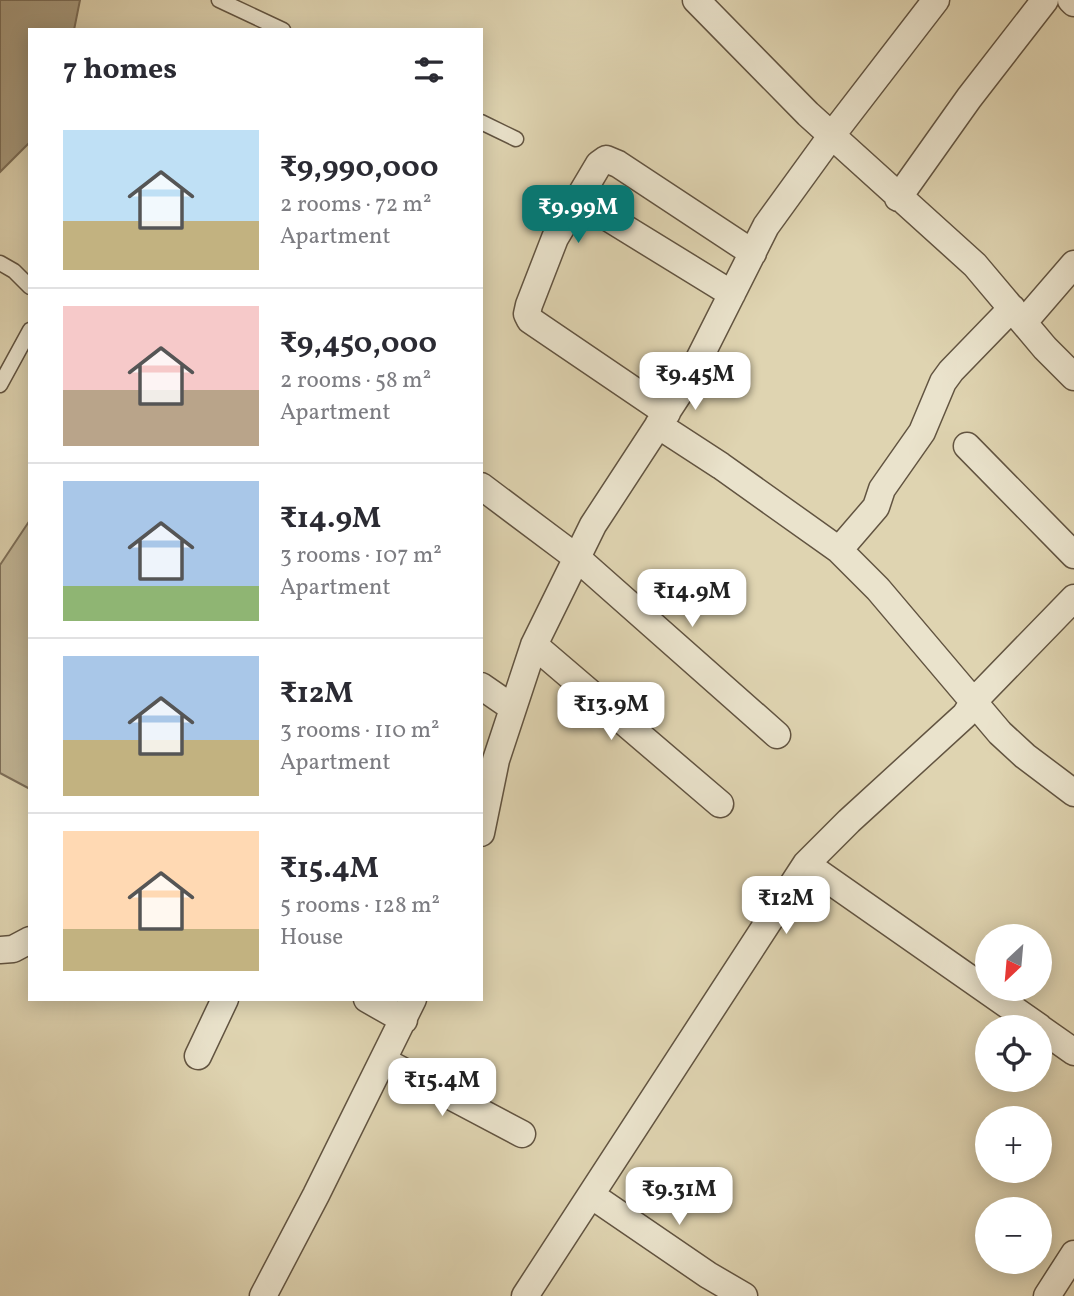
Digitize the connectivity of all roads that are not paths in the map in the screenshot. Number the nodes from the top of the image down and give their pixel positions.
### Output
1 (219, 0) edge
2 (696, 0) edge
3 (936, 0) edge
4 (1045, 0) edge
5 (279, 28) edge
6 (483, 123) edge
7 (832, 135) junction
8 (516, 139) dead end
9 (576, 198) junction
10 (898, 198) junction
11 (753, 253) junction
12 (0, 263) edge
13 (1074, 264) edge
14 (28, 285) edge
15 (732, 294) junction
16 (1018, 315) junction
17 (28, 334) edge
18 (1074, 377) edge
19 (0, 385) edge
20 (663, 419) junction
21 (967, 446) dead end
22 (483, 488) edge
23 (839, 550) junction
24 (1074, 555) edge
25 (577, 558) junction
26 (1074, 598) edge
27 (534, 645) junction
28 (483, 687) edge
29 (974, 701) junction
30 (513, 708) junction
31 (776, 735) dead end
32 (1074, 793) edge
33 (720, 804) dead end
34 (483, 824) edge
35 (806, 864) junction
36 (28, 941) edge
37 (0, 950) edge
38 (224, 1001) edge
39 (374, 1001) edge
40 (408, 1009) edge
41 (1022, 1015) edge
42 (1052, 1036) edge
43 (1074, 1052) edge
44 (198, 1056) dead end
45 (384, 1061) junction
46 (522, 1134) dead end
47 (591, 1195) junction
48 (1074, 1254) edge
49 (263, 1296) edge
50 (525, 1296) edge
51 (744, 1296) edge
52 (1047, 1296) edge

1 - 5 lane
2 - 7 street
3 - 7 street
4 - 10 street
6 - 8 lane
7 - 10 street
7 - 11 street
9 - 11 street
9 - 15 street
9 - 20 street
10 - 16 street
11 - 15 street
12 - 14 lane
13 - 16 street
15 - 20 street
16 - 18 street
16 - 23 street
17 - 19 lane
20 - 23 street
20 - 25 street
21 - 24 street
22 - 25 street
23 - 29 street
25 - 27 street
25 - 31 street
26 - 29 street
27 - 30 street
27 - 33 street
28 - 30 street
29 - 32 street
29 - 35 street
30 - 34 street
35 - 41 street
35 - 47 street
36 - 37 street
38 - 44 street
39 - 40 street
40 - 45 street
42 - 43 street
45 - 46 street
45 - 49 street
47 - 50 street
47 - 51 street
48 - 52 street

